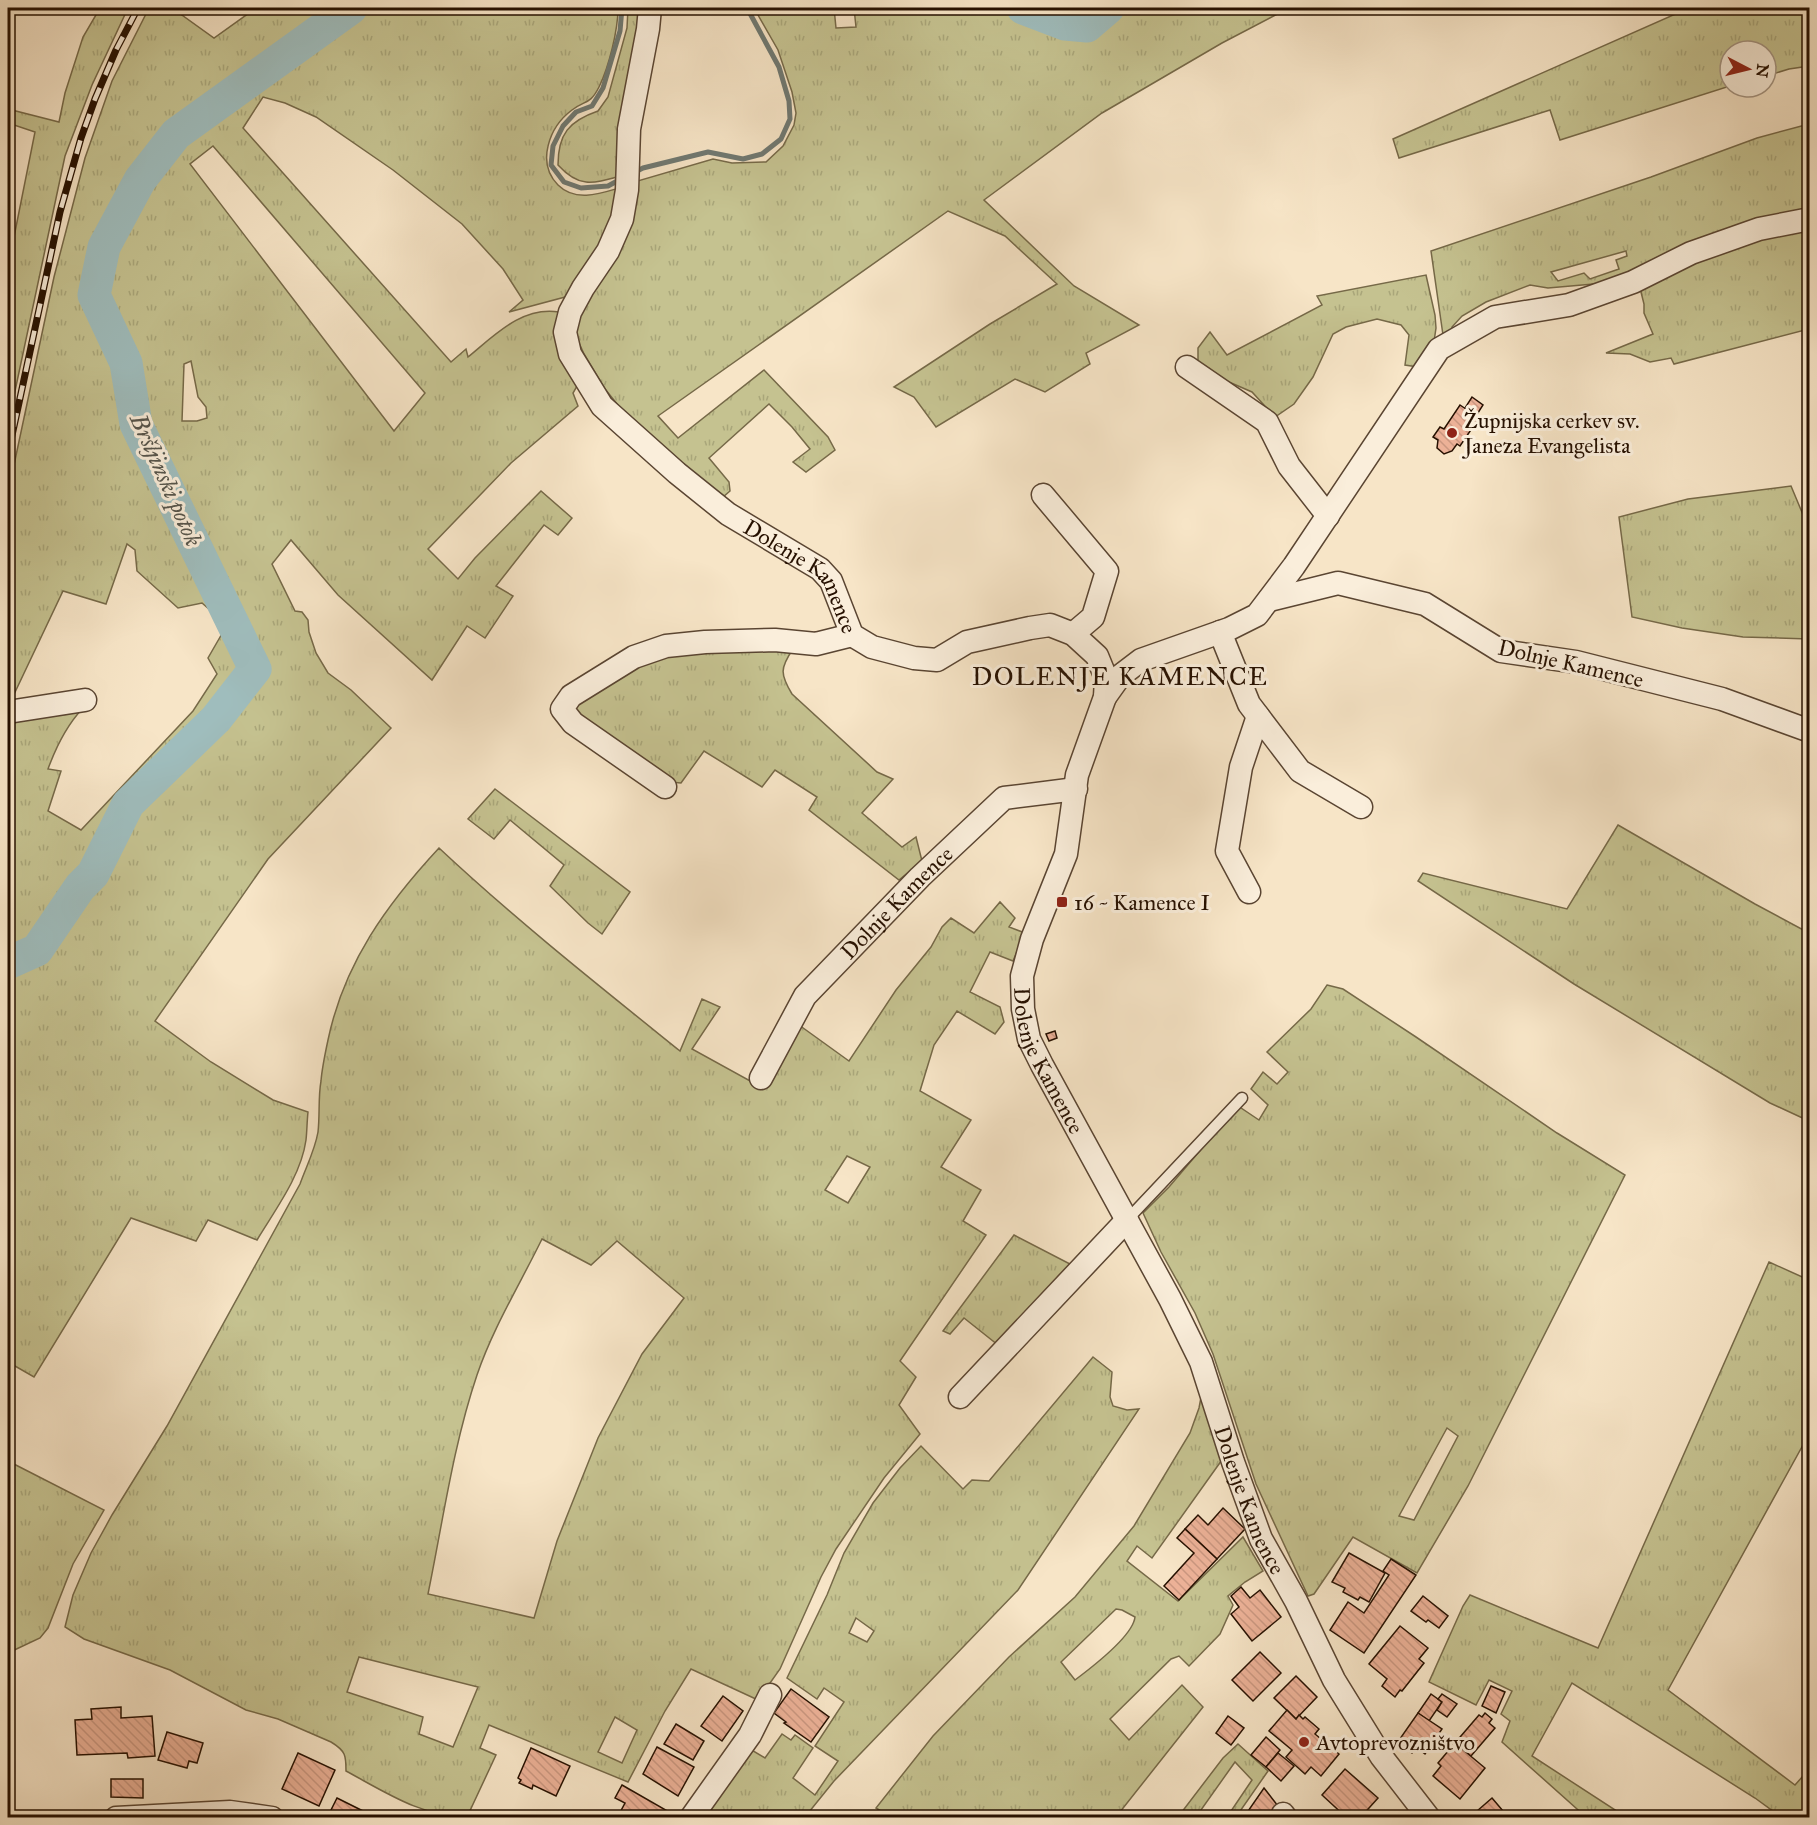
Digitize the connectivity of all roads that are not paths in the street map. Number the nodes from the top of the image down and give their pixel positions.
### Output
1 (650, 8) edge
2 (1809, 219) edge
3 (1187, 367) dead end
4 (1043, 495) dead end
5 (1328, 516) junction
6 (1269, 600) junction
7 (1220, 632) junction
8 (1073, 634) junction
9 (852, 635) junction
10 (1097, 656) junction
11 (1141, 660) junction
12 (1105, 696) junction
13 (85, 700) dead end
14 (8, 712) edge
15 (1258, 716) junction
16 (1809, 731) edge
17 (665, 787) dead end
18 (1076, 789) junction
19 (1361, 807) dead end
20 (1249, 892) dead end
21 (761, 1078) dead end
22 (1242, 1098) dead end
23 (1127, 1220) junction
24 (960, 1397) dead end
25 (770, 1695) dead end
26 (116, 1818) edge
27 (272, 1818) edge
28 (691, 1818) edge
29 (1429, 1818) edge

1 - 9 street, Dolenje Kamence
2 - 5 street
3 - 5 street
4 - 8 street
5 - 6 street
6 - 7 street
6 - 16 street, Dolnje Kamence
7 - 11 street
7 - 15 street
8 - 9 street, Dolenje Kamence
8 - 10 street, Dolenje Kamence
9 - 17 street
10 - 11 street
10 - 12 street, Dolenje Kamence
11 - 12 street
12 - 18 street, Dolenje Kamence
13 - 14 street
15 - 19 street
15 - 20 street
18 - 21 street, Dolnje Kamence
18 - 23 street, Dolenje Kamence
22 - 23 lane
23 - 24 street
23 - 29 street, Dolenje Kamence
25 - 28 street
26 - 27 street

